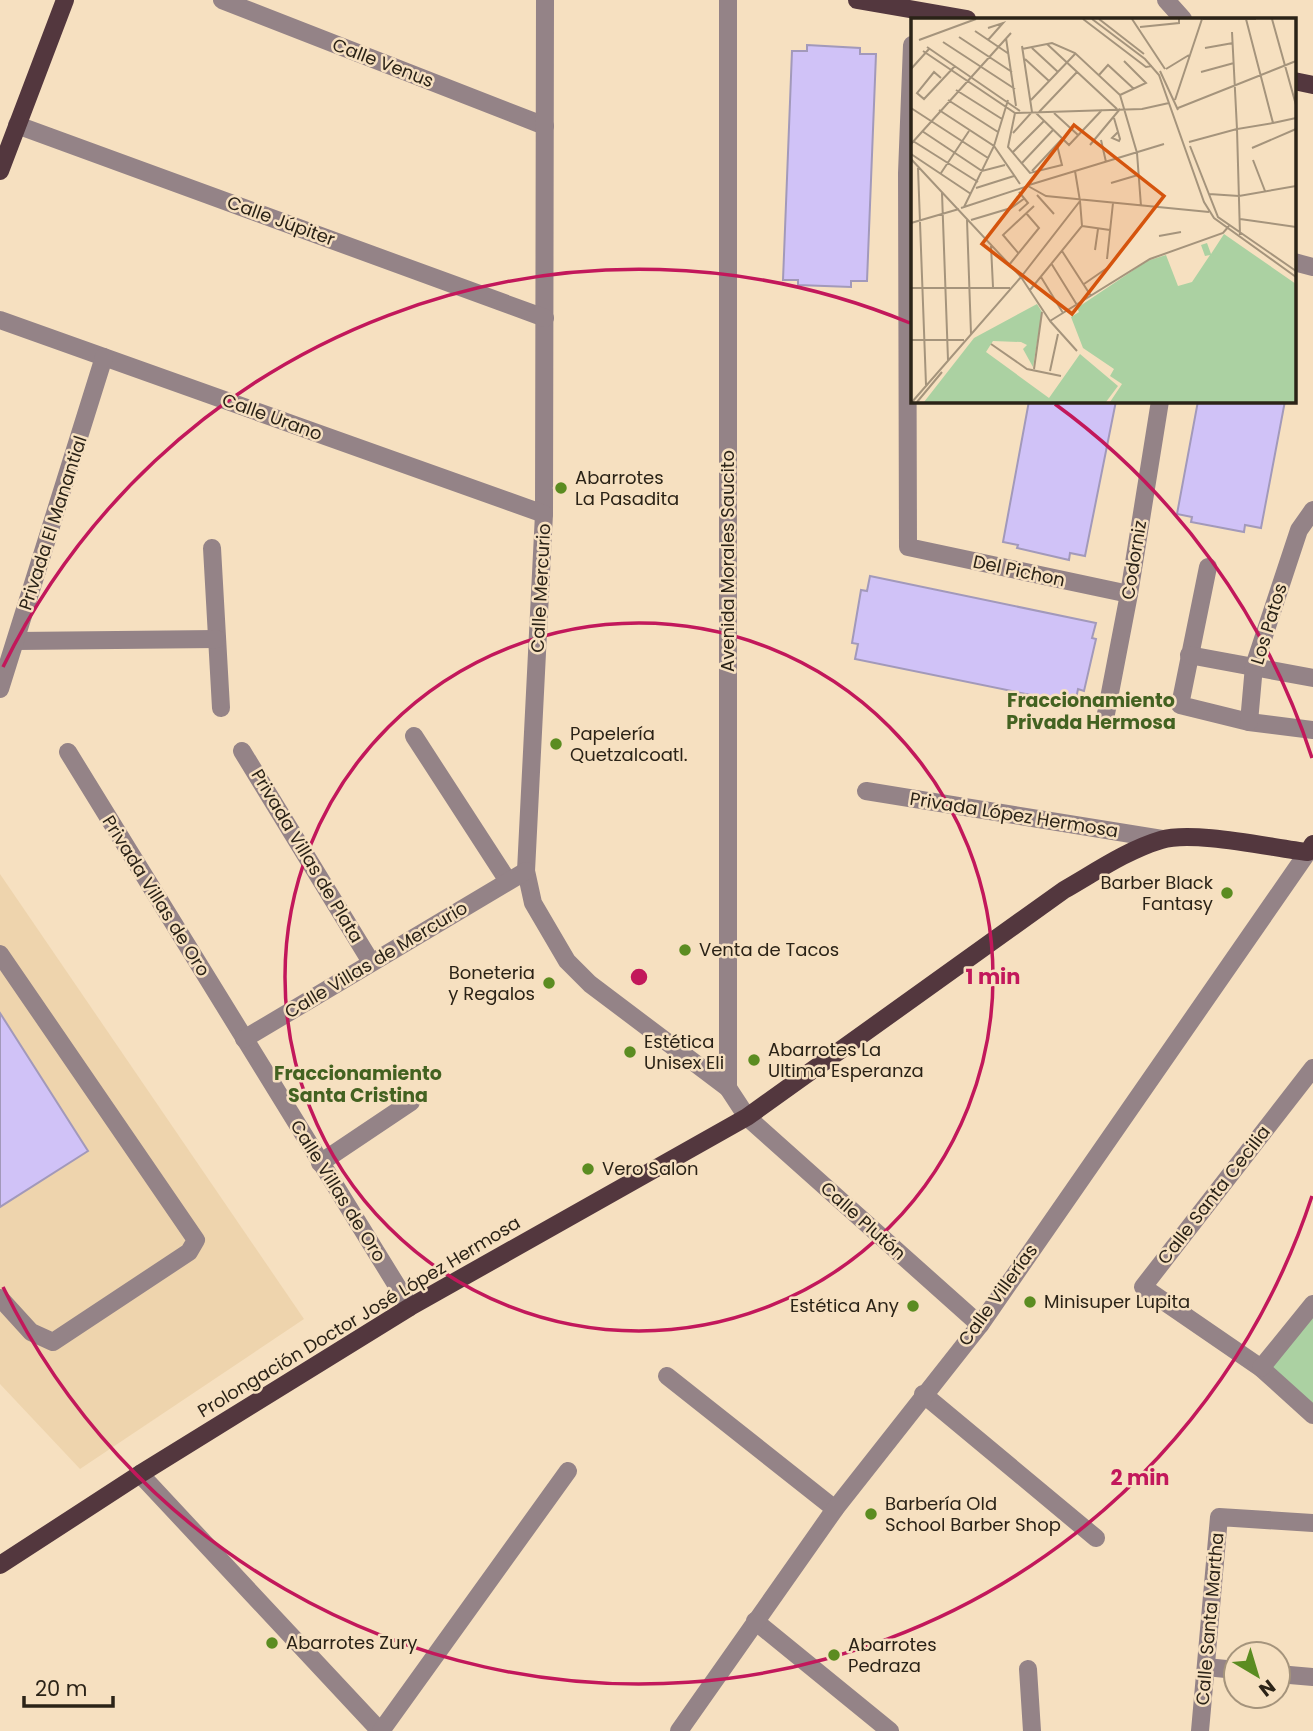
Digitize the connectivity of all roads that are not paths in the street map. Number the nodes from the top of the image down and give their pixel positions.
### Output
1 (65, 0) edge
2 (222, 0) edge
3 (545, 0) edge
4 (728, 0) edge
5 (858, 0) edge
6 (1166, 0) edge
7 (914, 14) edge
8 (956, 18) edge
9 (1182, 18) edge
10 (911, 88) edge
11 (17, 125) junction
12 (545, 125) junction
13 (0, 171) edge
14 (909, 173) edge
15 (1296, 263) edge
16 (1313, 267) edge
17 (545, 317) junction
18 (0, 320) edge
19 (104, 357) junction
20 (1160, 402) edge
21 (1313, 510) edge
22 (544, 514) junction
23 (212, 548) dead end
24 (1208, 567) dead end
25 (1129, 594) junction
26 (216, 639) junction
27 (16, 640) junction
28 (1189, 655) junction
29 (1254, 666) junction
30 (1313, 678) edge
31 (0, 689) edge
32 (221, 708) dead end
33 (1105, 719) dead end
34 (1249, 722) junction
35 (1313, 730) edge
36 (414, 736) dead end
37 (242, 751) dead end
38 (68, 752) dead end
39 (866, 791) dead end
40 (1162, 839) junction
41 (1310, 848) edge
42 (526, 871) junction
43 (508, 881) junction
44 (0, 954) edge
45 (371, 962) junction
46 (244, 1039) junction
47 (1313, 1068) edge
48 (728, 1088) junction
49 (411, 1102) dead end
50 (747, 1117) junction
51 (320, 1163) junction
52 (0, 1297) edge
53 (1313, 1304) edge
54 (410, 1307) junction
55 (980, 1325) junction
56 (1261, 1368) junction
57 (667, 1376) dead end
58 (923, 1394) junction
59 (1313, 1415) edge
60 (568, 1471) dead end
61 (140, 1474) junction
62 (835, 1509) junction
63 (1313, 1523) edge
64 (1096, 1538) dead end
65 (0, 1565) edge
66 (755, 1621) junction
67 (1206, 1667) junction
68 (1028, 1669) dead end
69 (1222, 1669) edge
70 (1292, 1675) edge
71 (1313, 1677) edge
72 (381, 1731) edge
73 (679, 1731) edge
74 (890, 1731) edge
75 (1032, 1731) edge
76 (1200, 1731) edge

1 - 11 main road
2 - 12 street, Calle Venus
3 - 12 street, Calle Mercurio
4 - 48 street, Avenida Morales Saucito
5 - 7 main road
6 - 9 street
7 - 8 main road
10 - 14 street
11 - 13 main road
11 - 17 street, Calle Júpiter
12 - 17 street, Calle Mercurio
14 - 25 street, Del Pichon
15 - 16 street
17 - 22 street, Calle Mercurio
18 - 19 street, Calle Urano
19 - 22 street, Calle Urano
19 - 27 street, Privada El Manantial
20 - 25 street, Codorniz
21 - 29 street, Los Patos
22 - 42 street, Calle Mercurio
23 - 26 street
24 - 28 street
25 - 33 street, Codorniz
26 - 27 street
26 - 32 street
27 - 31 street, Privada El Manantial
28 - 29 street
28 - 34 street
29 - 30 street
29 - 34 street, Los Patos
34 - 35 street
36 - 43 street
37 - 45 street, Privada Villas de Plata
38 - 46 street, Privada Villas de Oro
39 - 40 street, Privada López Hermosa
40 - 41 main road
40 - 50 main road, Prolongación Doctor José López Hermosa
41 - 55 street, Calle Villerías
42 - 43 street, Calle Villas de Mercurio
42 - 48 street, Calle Mercurio
43 - 45 street, Calle Villas de Mercurio
44 - 52 street
45 - 46 street, Calle Villas de Mercurio
46 - 51 street, Calle Villas de Oro
47 - 56 street, Calle Santa Cecilia
48 - 50 street
49 - 51 street
50 - 54 main road, Prolongación Doctor José López Hermosa
50 - 55 street, Calle Plutón
51 - 54 street, Calle Villas de Oro
53 - 56 street
54 - 61 main road, Prolongación Doctor José López Hermosa
55 - 58 street, Calle Villerías
56 - 59 street, Calle Santa Cecilia
57 - 62 street
58 - 62 street, Calle Villerías
58 - 64 street
60 - 72 street
61 - 65 main road, Prolongación Doctor José López Hermosa
61 - 72 street
62 - 66 street, Calle Villerías
63 - 67 street, Calle Santa Martha
66 - 73 street, Calle Villerías
66 - 74 street
67 - 69 street
67 - 76 street, Calle Santa Martha
68 - 75 street
70 - 71 street

